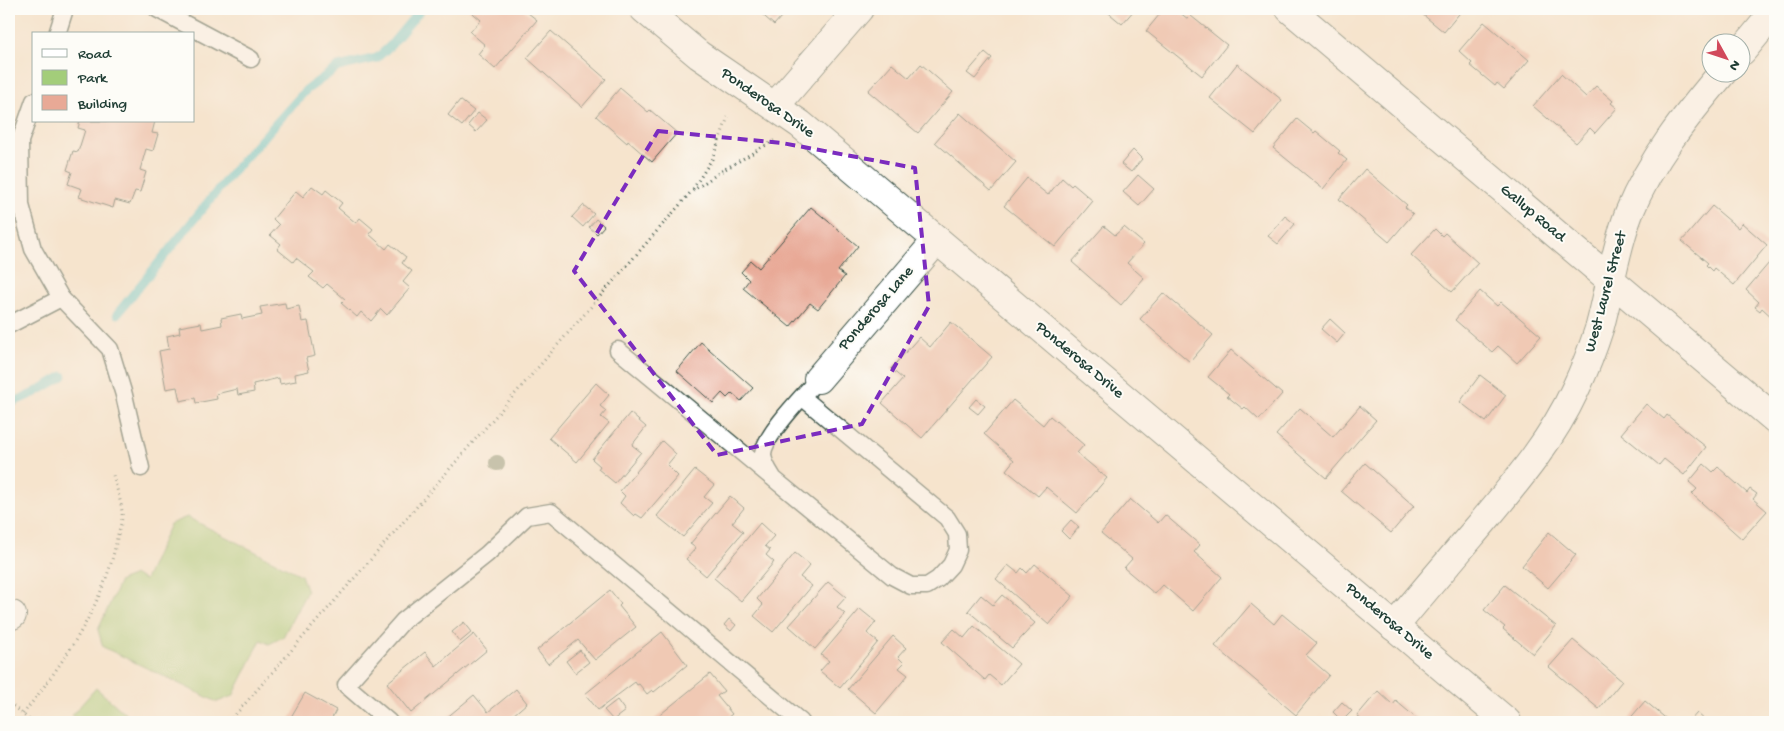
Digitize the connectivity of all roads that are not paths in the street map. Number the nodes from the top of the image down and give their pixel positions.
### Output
1 (65, 9) edge
2 (157, 9) edge
3 (644, 9) edge
4 (859, 9) edge
5 (1290, 9) edge
6 (1775, 12) edge
7 (58, 32) edge
8 (1752, 39) edge
9 (251, 60) dead end
10 (1715, 82) edge
11 (775, 106) junction
12 (32, 107) edge
13 (936, 240) junction
14 (1611, 281) junction
15 (61, 298) junction
16 (9, 325) edge
17 (618, 350) dead end
18 (810, 388) junction
19 (1775, 419) edge
20 (141, 468) dead end
21 (774, 479) junction
22 (1394, 627) junction
23 (389, 722) edge
24 (801, 722) edge
25 (1507, 722) edge

1 - 7 lane
2 - 9 lane
3 - 11 street, Ponderosa Drive
4 - 11 street
5 - 14 street, Gallup Road
6 - 8 street
10 - 14 street, West Laurel Street
11 - 13 street, Ponderosa Drive
12 - 15 lane
13 - 18 street, Ponderosa Lane
13 - 22 street, Ponderosa Drive
14 - 19 street, Gallup Road
14 - 22 street, West Laurel Street
15 - 16 lane
15 - 20 lane
17 - 21 lane
18 - 21 lane
18 - 21 lane
22 - 25 street, Ponderosa Drive
23 - 24 lane

